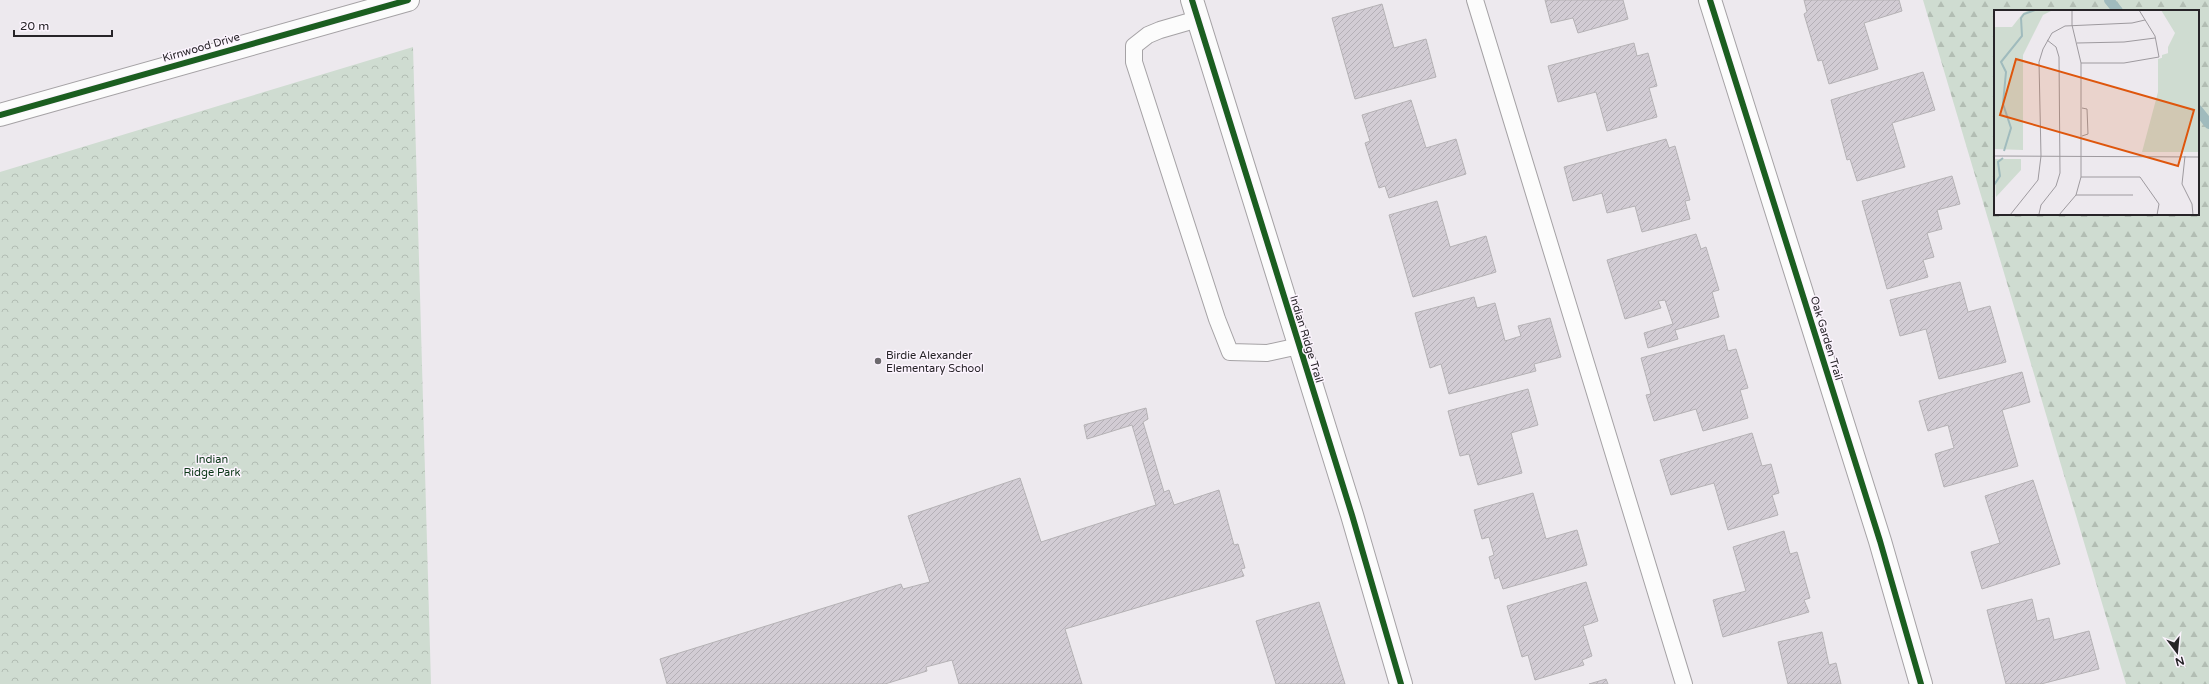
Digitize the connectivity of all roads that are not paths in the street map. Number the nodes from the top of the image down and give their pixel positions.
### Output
1 (408, 0) edge
2 (1475, 0) edge
3 (1710, 0) edge
4 (1195, 10) edge
5 (0, 115) edge
6 (1299, 346) junction
7 (1401, 684) edge
8 (1684, 684) edge
9 (1921, 684) edge

1 - 5 street, Kirnwood Drive
2 - 8 lane
3 - 9 street, Oak Garden Trail
4 - 6 street, Indian Ridge Trail
4 - 6 lane
6 - 7 street, Indian Ridge Trail

